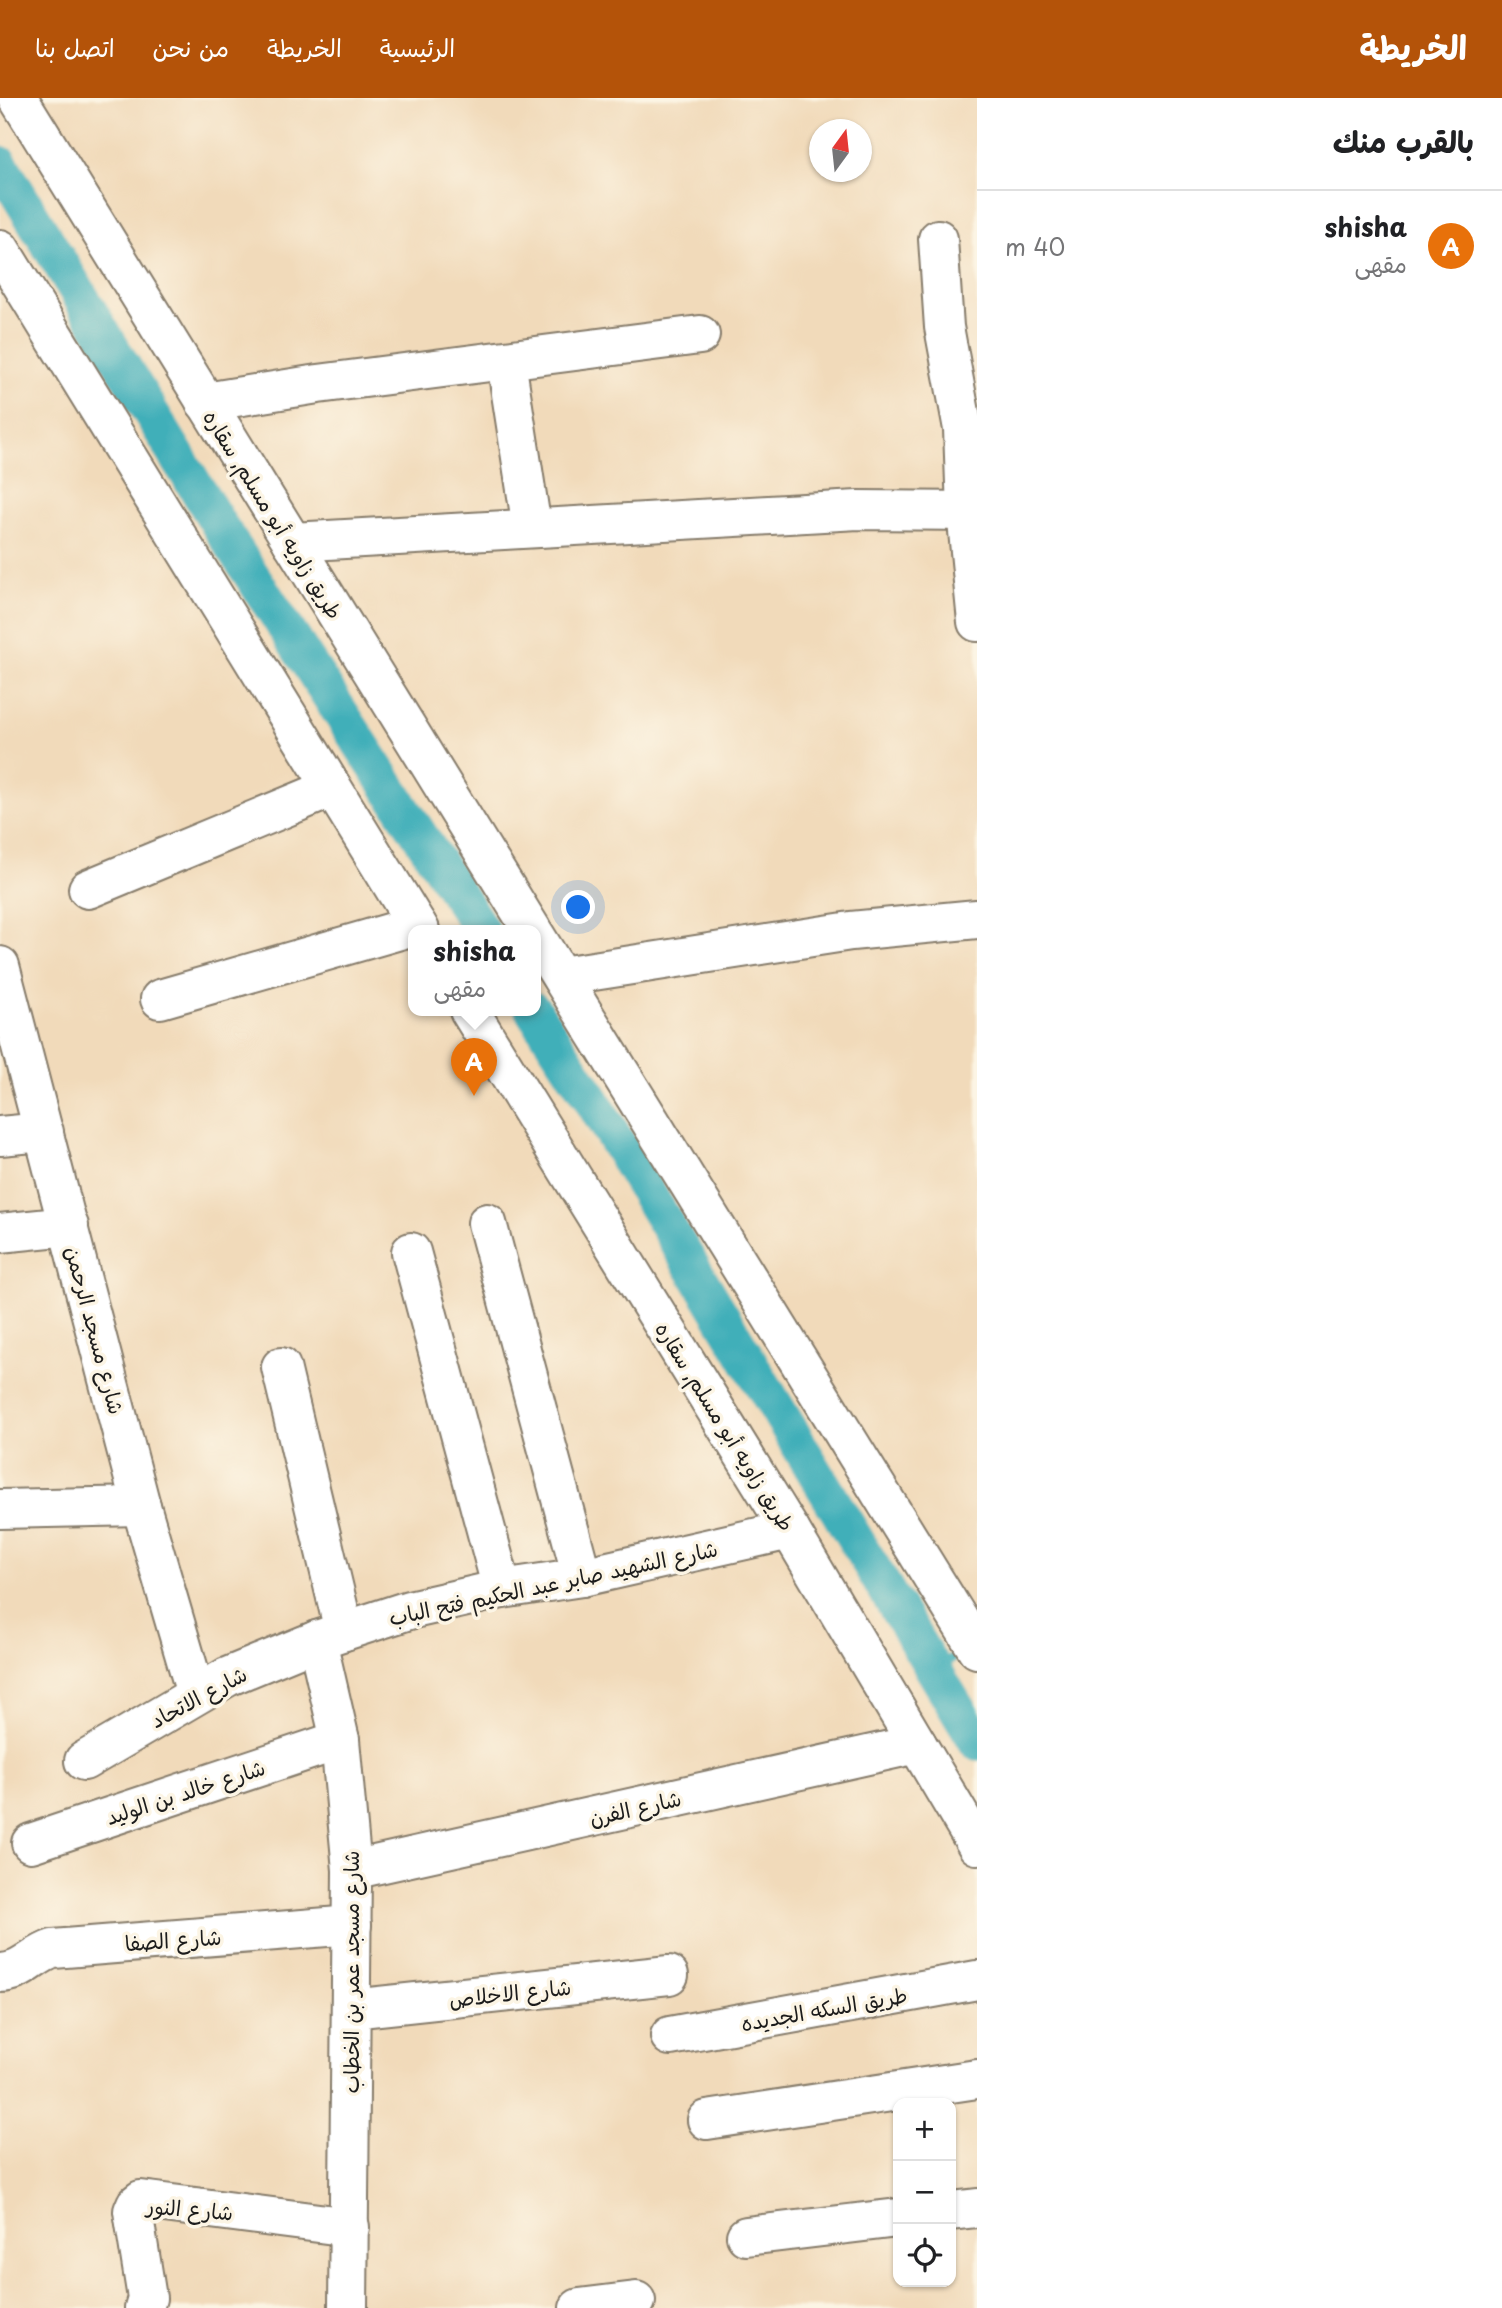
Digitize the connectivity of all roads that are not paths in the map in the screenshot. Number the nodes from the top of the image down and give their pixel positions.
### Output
1 (18, 98) edge
2 (938, 239) dead end
3 (0, 249) edge
4 (700, 335) dead end
5 (506, 361) junction
6 (205, 402) junction
7 (971, 511) edge
8 (533, 528) junction
9 (292, 542) junction
10 (977, 622) edge
11 (332, 788) junction
12 (88, 889) dead end
13 (977, 919) edge
14 (417, 925) edge
15 (529, 925) edge
16 (408, 930) edge
17 (541, 944) edge
18 (0, 966) edge
19 (561, 976) junction
20 (160, 999) dead end
21 (473, 1016) edge
22 (44, 1132) junction
23 (0, 1136) edge
24 (487, 1223) dead end
25 (69, 1226) junction
26 (0, 1233) edge
27 (411, 1252) dead end
28 (281, 1367) dead end
29 (141, 1506) junction
30 (0, 1509) edge
31 (790, 1530) junction
32 (582, 1577) junction
33 (502, 1589) junction
34 (973, 1633) edge
35 (330, 1635) junction
36 (196, 1694) junction
37 (340, 1740) junction
38 (917, 1744) junction
39 (84, 1761) dead end
40 (31, 1843) dead end
41 (977, 1845) edge
42 (352, 1870) junction
43 (352, 1925) junction
44 (0, 1973) edge
45 (669, 1975) dead end
46 (977, 1980) edge
47 (351, 2009) junction
48 (670, 2036) dead end
49 (977, 2080) edge
50 (707, 2119) dead end
51 (977, 2208) edge
52 (956, 2210) edge
53 (893, 2219) edge
54 (350, 2227) junction
55 (746, 2236) dead end
56 (636, 2301) dead end
57 (144, 2308) edge
58 (348, 2308) edge
59 (579, 2308) edge

1 - 6 street, طريق زاويه أبو مسلم, سقاره
2 - 7 street
3 - 11 street
4 - 5 street
5 - 6 street
5 - 8 street
6 - 9 street, طريق زاويه أبو مسلم, سقاره
7 - 8 street
7 - 10 street
8 - 9 street
9 - 15 street, طريق زاويه أبو مسلم, سقاره
11 - 12 street
11 - 14 street
13 - 19 street
16 - 20 street
17 - 19 street
18 - 22 street, شارع مسجد الرحمن
19 - 34 street
21 - 31 street, طريق زاويه أبو مسلم, سقاره
22 - 23 street
22 - 25 street, شارع مسجد الرحمن
24 - 32 street
25 - 26 street
25 - 29 street, شارع مسجد الرحمن
27 - 33 street
28 - 35 street, شارع مسجد عمر بن الخطاب
29 - 30 street
29 - 36 street, شارع مسجد الرحمن
31 - 32 street, شارع الشهيد صابر عبد الحكيم فتح الباب
31 - 38 street, طريق زاويه أبو مسلم, سقاره
32 - 33 street, شارع الشهيد صابر عبد الحكيم فتح الباب
33 - 35 street, شارع الشهيد صابر عبد الحكيم فتح الباب
35 - 36 street, شارع الاتحاد
35 - 37 street, شارع مسجد عمر بن الخطاب
36 - 39 street, شارع الاتحاد
37 - 40 street, شارع خالد بن الوليد
37 - 42 street, شارع مسجد عمر بن الخطاب
38 - 41 street, طريق زاويه أبو مسلم, سقاره
38 - 42 street, شارع الفرن
42 - 43 street, شارع مسجد عمر بن الخطاب
43 - 44 street, شارع الصفا
43 - 47 street, شارع مسجد عمر بن الخطاب
45 - 47 street, شارع الاخلاص
46 - 48 street, طريق السكه الجديده
47 - 54 street, شارع مسجد عمر بن الخطاب
49 - 50 street
51 - 52 street
53 - 55 street
54 - 57 street, شارع النور
54 - 58 street, شارع مسجد عمر بن الخطاب
56 - 59 street

